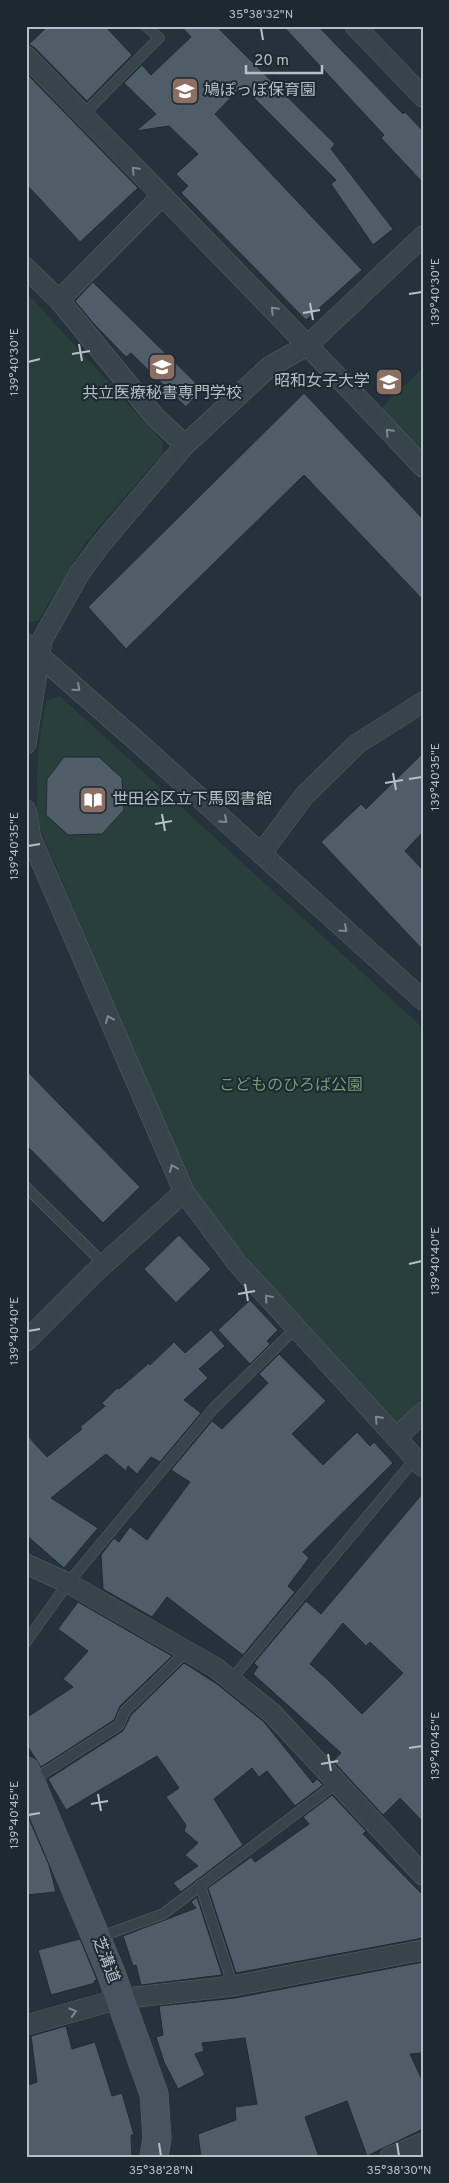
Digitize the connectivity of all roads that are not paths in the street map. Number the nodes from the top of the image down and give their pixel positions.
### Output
1 (146, 26) edge
2 (355, 26) edge
3 (26, 56) edge
4 (423, 97) edge
5 (83, 115) junction
6 (162, 197) junction
7 (423, 236) edge
8 (26, 268) edge
9 (59, 300) junction
10 (308, 345) junction
11 (185, 445) junction
12 (423, 467) edge
13 (33, 650) edge
14 (423, 702) edge
15 (26, 744) edge
16 (26, 810) edge
17 (29, 840) edge
18 (261, 854) junction
19 (423, 1000) edge
20 (26, 1187) edge
21 (184, 1192) junction
22 (104, 1264) junction
23 (295, 1329) junction
24 (26, 1341) edge
25 (423, 1412) edge
26 (396, 1438) junction
27 (419, 1463) edge
28 (26, 1564) edge
29 (68, 1583) junction
30 (26, 1642) edge
31 (187, 1651) junction
32 (231, 1680) junction
33 (29, 1776) edge
34 (337, 1783) junction
35 (423, 1875) edge
36 (200, 1885) junction
37 (97, 1938) junction
38 (423, 1950) edge
39 (233, 1986) junction
40 (119, 1999) junction
41 (26, 2025) edge
42 (423, 2143) edge
43 (154, 2157) edge
44 (390, 2157) edge

1 - 5 lane
2 - 4 street
3 - 5 street
6 -> 5 street
6 - 9 street
10 -> 6 street
7 - 10 street
8 - 9 street
9 - 11 street
10 - 11 street
12 -> 10 street
11 - 13 street
13 - 15 street
13 -> 18 street
14 - 18 street
16 - 17 street
21 -> 17 street
18 -> 19 street
20 - 22 lane
21 - 22 street
23 -> 21 street
22 - 24 street
26 -> 23 street
23 - 29 lane
25 - 26 street
26 - 27 street
27 - 32 lane
28 - 29 street
29 - 30 lane
29 - 31 street
31 - 32 street
31 - 33 lane
32 - 34 street
33 - 37 street, 芝溝道
34 - 35 street
34 - 36 lane
36 - 37 lane
36 - 39 lane
37 - 40 street, 芝溝道
38 - 39 street
39 - 40 street
41 -> 40 street
40 - 43 street, 芝溝道
42 - 44 street

